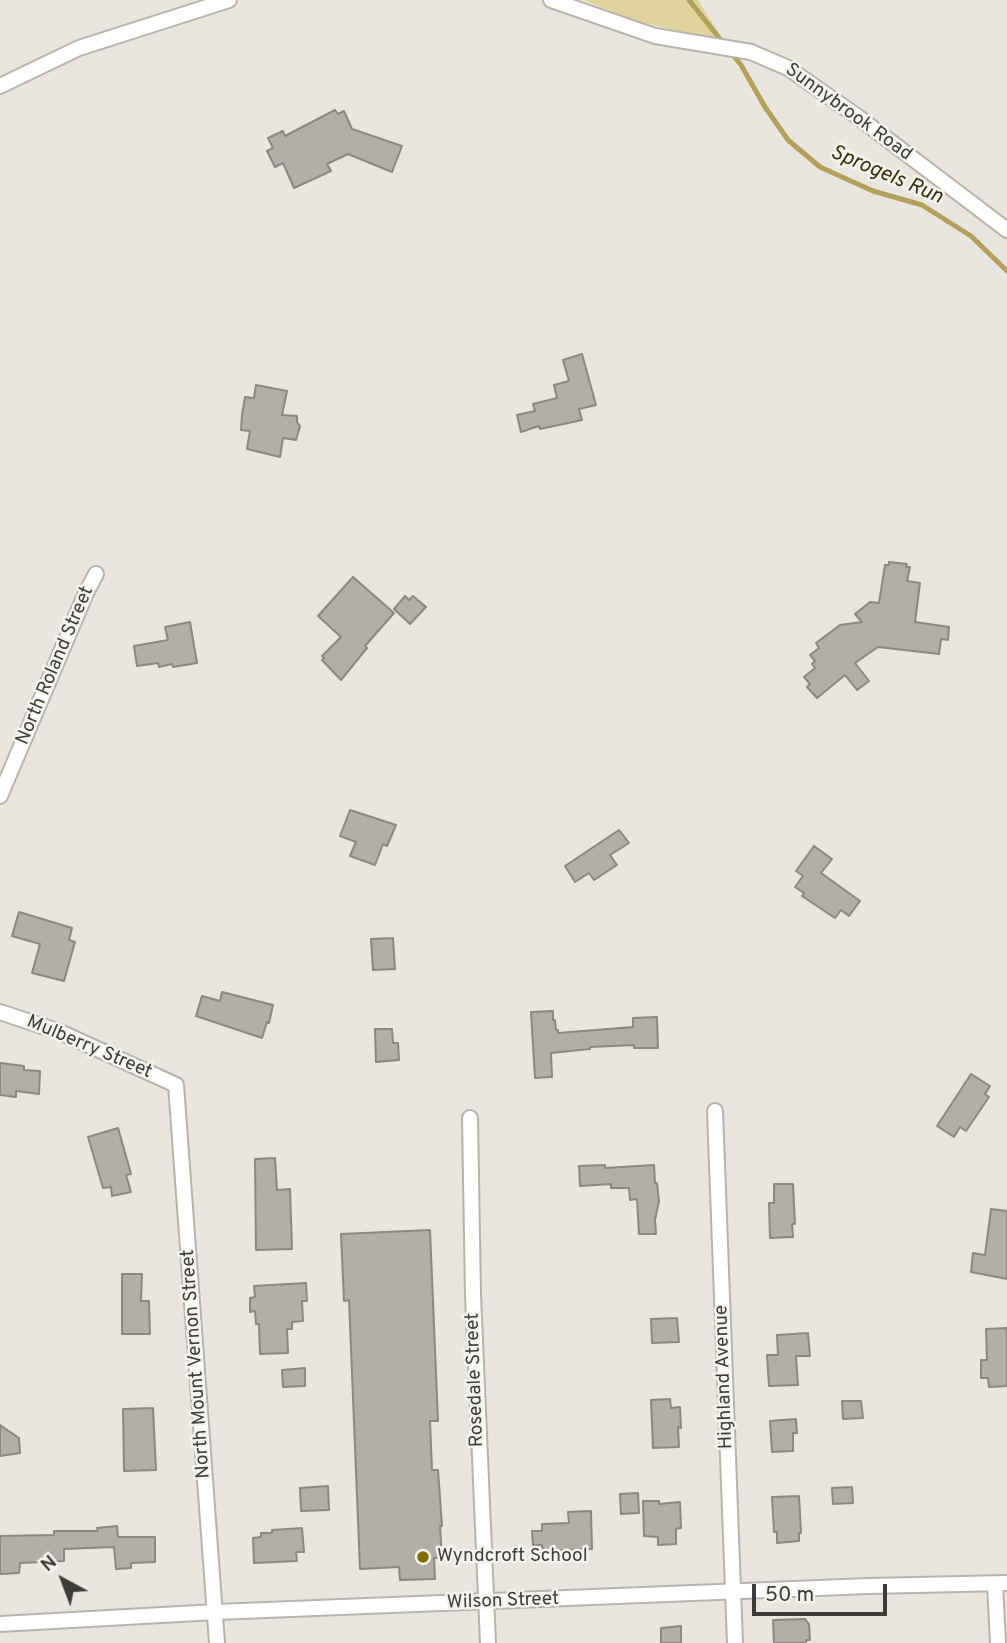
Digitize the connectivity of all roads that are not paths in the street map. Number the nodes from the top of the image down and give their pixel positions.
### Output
1 (229, 0) edge
2 (551, 0) edge
3 (0, 86) edge
4 (1007, 230) edge
5 (96, 574) dead end
6 (0, 796) edge
7 (0, 1013) edge
8 (176, 1085) joint
9 (715, 1111) dead end
10 (470, 1118) dead end
11 (1001, 1584) edge
12 (733, 1592) junction
13 (486, 1602) junction
14 (216, 1612) junction
15 (0, 1624) edge
16 (217, 1643) edge
17 (488, 1643) edge
18 (735, 1643) edge
19 (998, 1643) edge

1 - 3 street
2 - 4 street, Sunnybrook Road
5 - 6 street, North Roland Street
7 - 8 street, Mulberry Street
8 - 14 street, North Mount Vernon Street
9 - 12 street, Highland Avenue
10 - 13 street, Rosedale Street
11 - 12 street, Wilson Street
11 - 19 street
12 - 13 street, Wilson Street
12 - 18 street, Highland Avenue
13 - 14 street, Wilson Street
13 - 17 street, Rosedale Street
14 - 15 street, Wilson Street
14 - 16 street, North Mount Vernon Street

